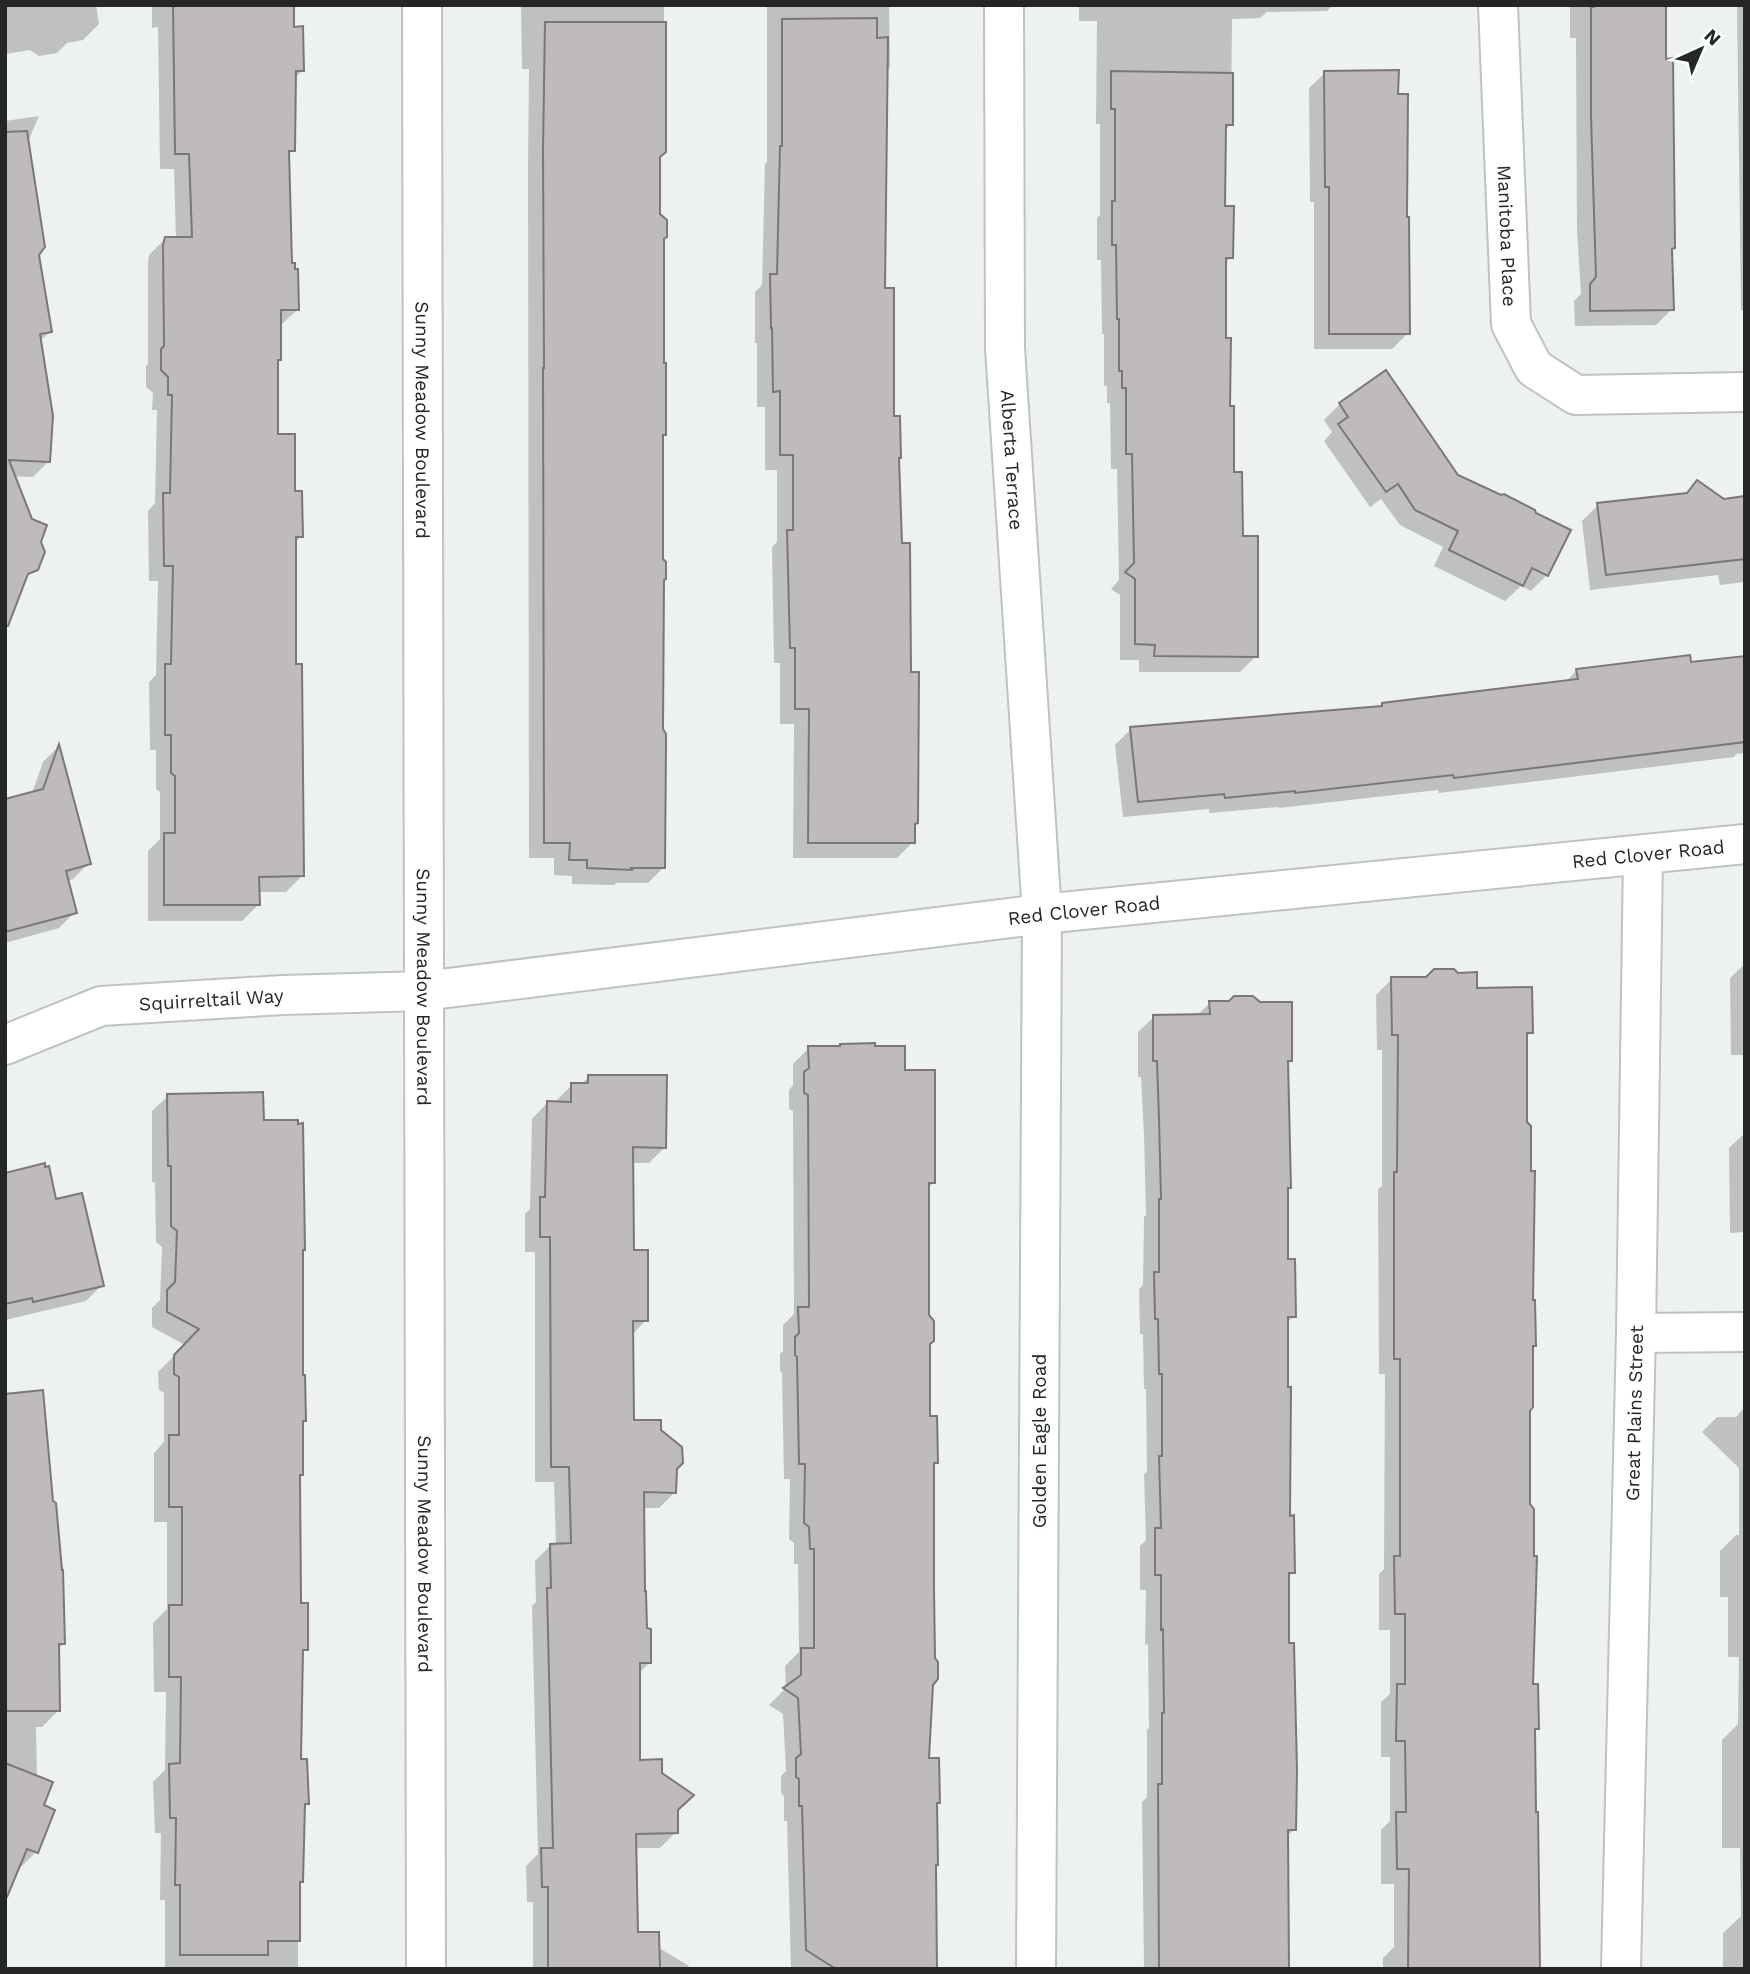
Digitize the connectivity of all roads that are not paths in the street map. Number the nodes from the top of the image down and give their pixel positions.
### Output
1 (422, 5) edge
2 (1004, 5) edge
3 (1498, 5) edge
4 (1745, 392) edge
5 (1745, 844) edge
6 (1643, 856) junction
7 (1042, 914) junction
8 (424, 991) junction
9 (5, 1045) edge
10 (1745, 1332) edge
11 (1636, 1334) junction
12 (426, 1969) edge
13 (1036, 1969) edge
14 (1621, 1969) edge

1 - 8 street, Sunny Meadow Boulevard
2 - 7 street, Alberta Terrace
3 - 4 street, Manitoba Place
5 - 6 street, Red Clover Road
6 - 7 street, Red Clover Road
6 - 11 street, Great Plains Street
7 - 8 street, Red Clover Road
7 - 13 street, Golden Eagle Road
8 - 9 street, Squirreltail Way
8 - 12 street, Sunny Meadow Boulevard
10 - 11 street
11 - 14 street, Great Plains Street

